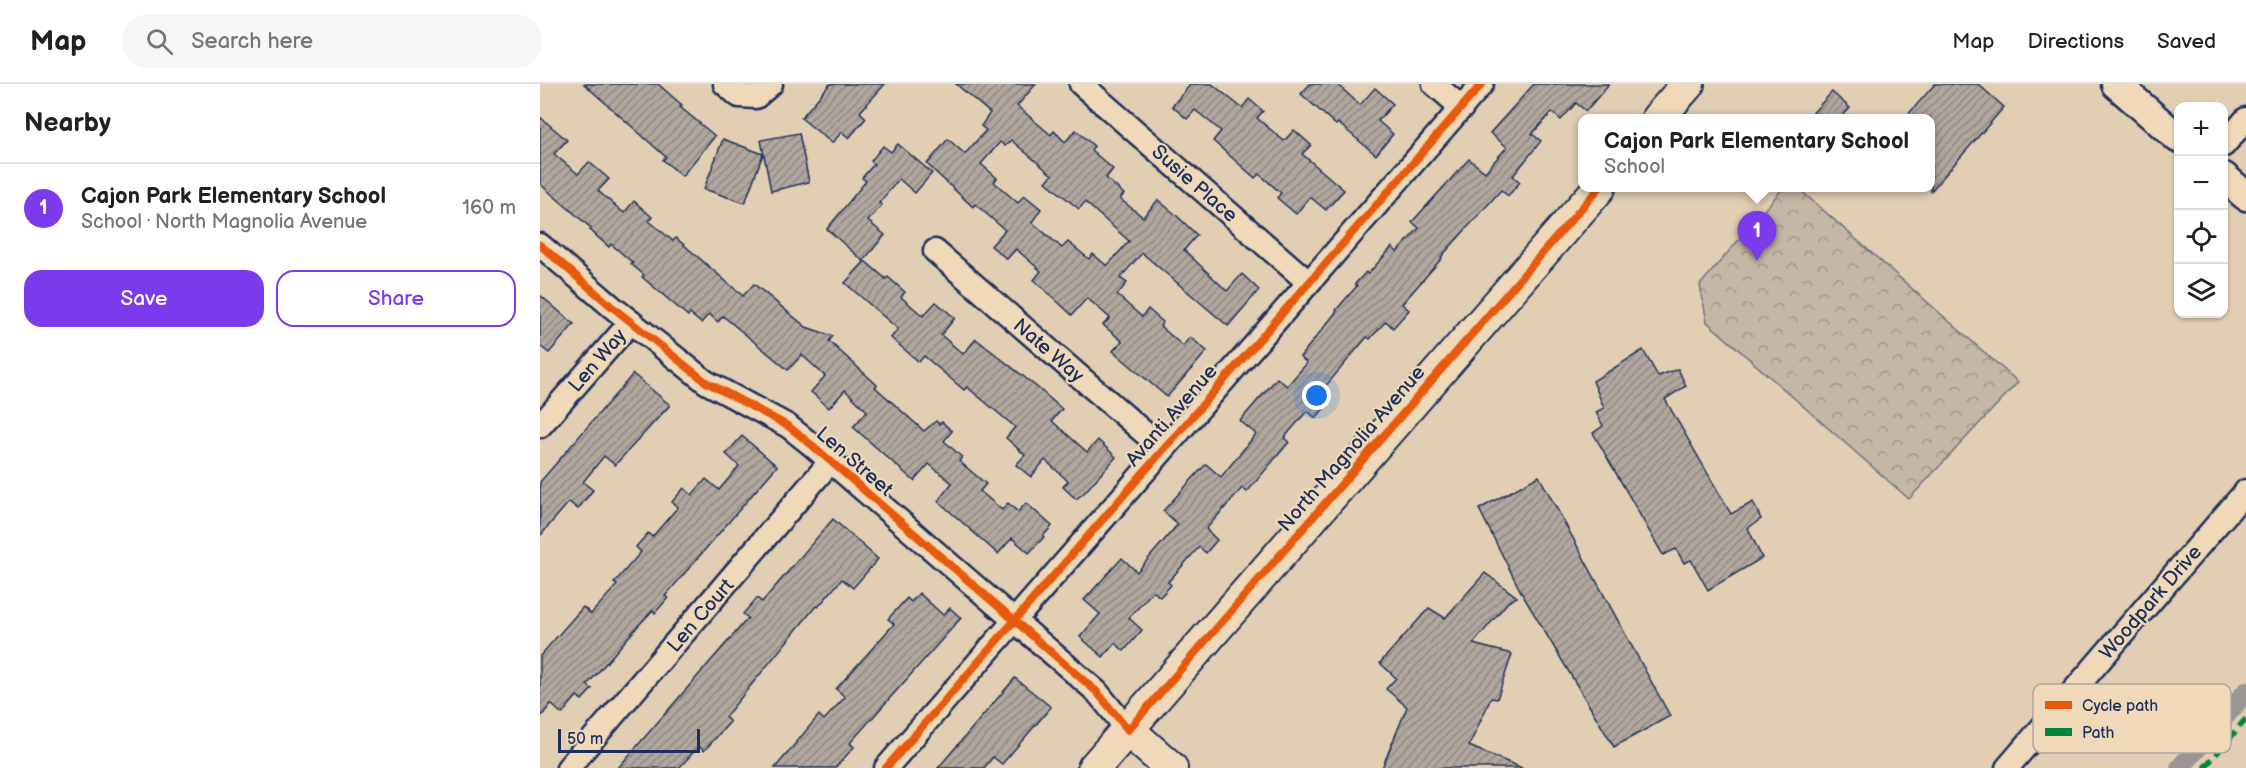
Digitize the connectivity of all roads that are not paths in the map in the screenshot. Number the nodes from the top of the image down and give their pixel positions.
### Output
1 (725, 84) edge
2 (1081, 84) edge
3 (1434, 84) edge
4 (1482, 84) edge
5 (1688, 84) edge
6 (2116, 84) edge
7 (764, 90) edge
8 (1462, 108) junction
9 (1662, 114) edge
10 (2246, 119) edge
11 (2174, 135) edge
12 (2228, 139) edge
13 (2228, 181) edge
14 (1596, 192) edge
15 (2246, 196) edge
16 (540, 245) edge
17 (935, 251) dead end
18 (1308, 282) junction
19 (631, 322) junction
20 (540, 426) edge
21 (1163, 449) junction
22 (831, 461) junction
23 (2246, 491) edge
24 (1013, 621) junction
25 (2079, 684) edge
26 (1128, 730) junction
27 (2033, 738) edge
28 (568, 768) edge
29 (886, 768) edge
30 (1094, 768) edge
31 (1171, 768) edge
32 (2007, 768) edge

1 - 7 street
2 - 18 street, Susie Place
3 - 8 street
4 - 8 street, Avanti Avenue
5 - 9 main road
6 - 11 street
8 - 18 street, Avanti Avenue
10 - 12 street
13 - 15 street
14 - 26 main road, North Magnolia Avenue
16 - 19 street, Len Street
17 - 21 street, Nate Way
18 - 21 street, Avanti Avenue
19 - 20 street, Len Way
19 - 22 street, Len Street
21 - 24 street, Avanti Avenue
22 - 24 street, Len Street
22 - 28 street, Len Court
23 - 25 street, Woodpark Drive
24 - 26 street, Len Street
24 - 29 street, Avanti Avenue
26 - 30 main road, North Magnolia Avenue
26 - 31 main road
27 - 32 street, Woodpark Drive

